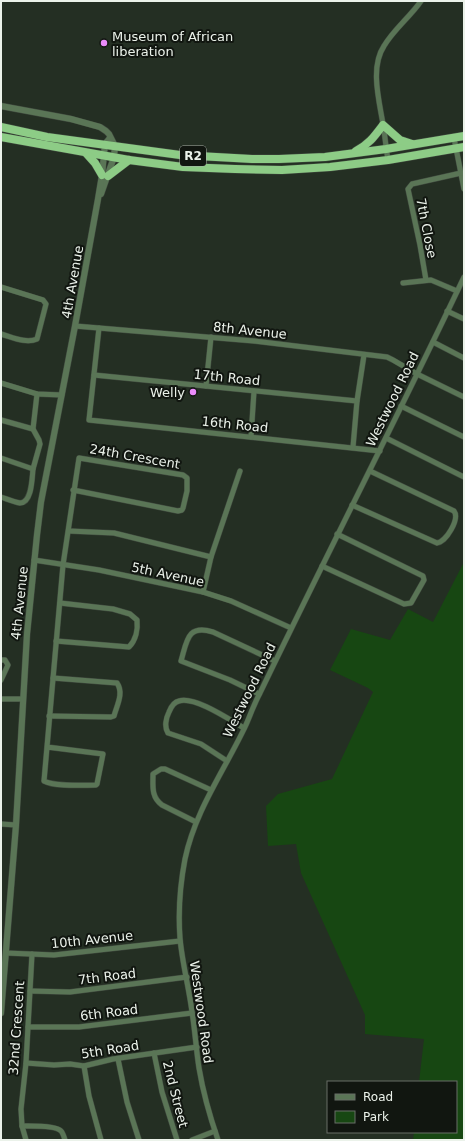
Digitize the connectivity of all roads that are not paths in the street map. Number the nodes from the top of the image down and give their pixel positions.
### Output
1 (421, 1) edge
2 (1, 106) edge
3 (383, 125) junction
4 (1, 127) edge
5 (464, 136) edge
6 (1, 137) edge
7 (454, 138) junction
8 (107, 141) junction
9 (417, 144) junction
10 (115, 146) junction
11 (460, 148) edge
12 (386, 149) junction
13 (86, 153) junction
14 (352, 153) junction
15 (103, 156) junction
16 (114, 157) junction
17 (129, 160) junction
18 (388, 160) junction
19 (461, 173) junction
20 (105, 176) junction
21 (464, 189) edge
22 (464, 277) edge
23 (426, 280) junction
24 (402, 283) dead end
25 (1, 287) edge
26 (457, 291) junction
27 (447, 311) junction
28 (464, 319) edge
29 (75, 326) junction
30 (99, 328) junction
31 (1, 334) edge
32 (211, 337) junction
33 (433, 342) junction
34 (364, 355) junction
35 (464, 358) edge
36 (417, 374) junction
37 (94, 375) junction
38 (1, 383) edge
39 (206, 386) junction
40 (254, 391) junction
41 (37, 394) junction
42 (62, 395) junction
43 (464, 397) edge
44 (357, 401) junction
45 (401, 406) junction
46 (1, 420) edge
47 (33, 429) junction
48 (464, 436) edge
49 (251, 437) junction
50 (386, 438) junction
51 (352, 447) junction
52 (380, 451) junction
53 (1, 458) edge
54 (33, 469) junction
55 (240, 471) dead end
56 (370, 471) junction
57 (464, 477) edge
58 (73, 490) junction
59 (1, 497) edge
60 (352, 505) junction
61 (69, 531) junction
62 (337, 534) junction
63 (211, 557) junction
64 (34, 560) junction
65 (63, 564) junction
66 (322, 566) junction
67 (203, 592) junction
68 (60, 603) junction
69 (291, 628) junction
70 (56, 641) junction
71 (1, 660) edge
72 (275, 661) junction
73 (53, 678) junction
74 (1, 680) edge
75 (259, 694) junction
76 (1, 699) edge
77 (22, 699) junction
78 (49, 716) junction
79 (244, 728) junction
80 (47, 747) junction
81 (227, 761) junction
82 (211, 790) junction
83 (196, 822) junction
84 (1, 824) edge
85 (16, 826) junction
86 (180, 940) junction
87 (6, 953) junction
88 (32, 954) junction
89 (187, 977) junction
90 (30, 991) junction
91 (192, 1012) junction
92 (1, 1013) edge
93 (28, 1027) junction
94 (196, 1047) junction
95 (154, 1053) junction
96 (118, 1059) junction
97 (26, 1063) junction
98 (84, 1066) junction
99 (22, 1126) junction
100 (215, 1131) junction
101 (26, 1140) edge
102 (65, 1140) edge
103 (101, 1140) edge
104 (139, 1140) edge
105 (177, 1140) edge
106 (192, 1140) edge
107 (218, 1140) edge

1 - 3 street
2 - 8 street
3 - 9 highway
3 - 12 street
3 - 14 highway
4 - 8 highway, R2
5 - 7 highway, R2
6 - 13 highway, R2
7 - 9 highway, R2
7 - 11 street
8 - 10 highway, R2
8 - 15 street
9 - 12 highway, R2
10 - 14 highway, R2
10 - 16 street
11 - 18 highway, R2
11 - 19 street
12 - 14 highway, R2
12 - 18 street
13 - 15 highway, R2
13 - 20 highway
15 - 16 highway, R2
15 - 20 street
16 - 17 highway, R2
16 - 20 street
17 - 18 highway, R2
17 - 20 highway
19 - 21 street
19 - 23 street, 7th Close
20 - 29 street, 4th Avenue
22 - 26 street, Westwood Road
23 - 24 street
23 - 26 street
25 - 31 street
26 - 27 street, Westwood Road
27 - 28 street
27 - 33 street, Westwood Road
29 - 30 street, 8th Avenue
29 - 42 street, 4th Avenue
30 - 32 street, 8th Avenue
30 - 37 street
32 - 34 street, 8th Avenue
32 - 39 street
33 - 35 street
33 - 36 street, Westwood Road
34 - 36 street, 8th Avenue
34 - 44 street
36 - 43 street, 8th Avenue
36 - 45 street, Westwood Road
37 - 39 street, 17th Road
37 - 49 street, 16th Road
38 - 41 street
39 - 40 street, 17th Road
40 - 44 street, 17th Road
40 - 49 street
41 - 42 street
41 - 47 street
42 - 64 street, 4th Avenue
44 - 51 street
45 - 48 street
45 - 50 street, Westwood Road
46 - 47 street
47 - 54 street
49 - 51 street, 16th Road
50 - 52 street, Westwood Road
50 - 57 street
51 - 52 street, 16th Road
52 - 56 street, Westwood Road
53 - 54 street
54 - 59 street
55 - 63 street
56 - 60 street, Westwood Road
56 - 60 street
58 - 58 street, 24th Crescent
58 - 61 street
60 - 62 street, Westwood Road
61 - 63 street
61 - 65 street
62 - 66 street, Westwood Road
62 - 66 street
63 - 67 street
64 - 65 street, 5th Avenue
64 - 77 street, 4th Avenue
65 - 67 street, 5th Avenue
65 - 68 street
66 - 69 street, Westwood Road
67 - 69 street, 5th Avenue
68 - 70 street
68 - 70 street
69 - 72 street, Westwood Road
70 - 73 street
71 - 74 street
72 - 75 street, Westwood Road
72 - 75 street
73 - 78 street
73 - 78 street
75 - 79 street, Westwood Road
76 - 77 street
77 - 85 street, 4th Avenue
78 - 80 street
79 - 81 street, Westwood Road
79 - 81 street
80 - 80 street
81 - 82 street, Westwood Road
82 - 83 street, Westwood Road
82 - 83 street
83 - 86 street, Westwood Road
84 - 85 street
85 - 87 street, 4th Avenue
86 - 88 street, 10th Avenue
86 - 89 street, Westwood Road
87 - 88 street, 10th Avenue
87 - 92 street, 4th Avenue
88 - 90 street, 32nd Crescent
89 - 90 street, 7th Road
89 - 91 street, Westwood Road
90 - 93 street, 32nd Crescent
91 - 93 street, 6th Road
91 - 94 street, Westwood Road
93 - 97 street, 32nd Crescent
94 - 95 street, 5th Road
94 - 100 street, Westwood Road
95 - 96 street, 5th Road
95 - 105 street, 2nd Street
96 - 98 street, 5th Road
96 - 104 street
97 - 98 street, 5th Road
97 - 99 street, 32nd Crescent
98 - 103 street
99 - 101 street, 32nd Crescent
99 - 102 street
100 - 106 street, 2nd Street
100 - 107 street, Westwood Road

